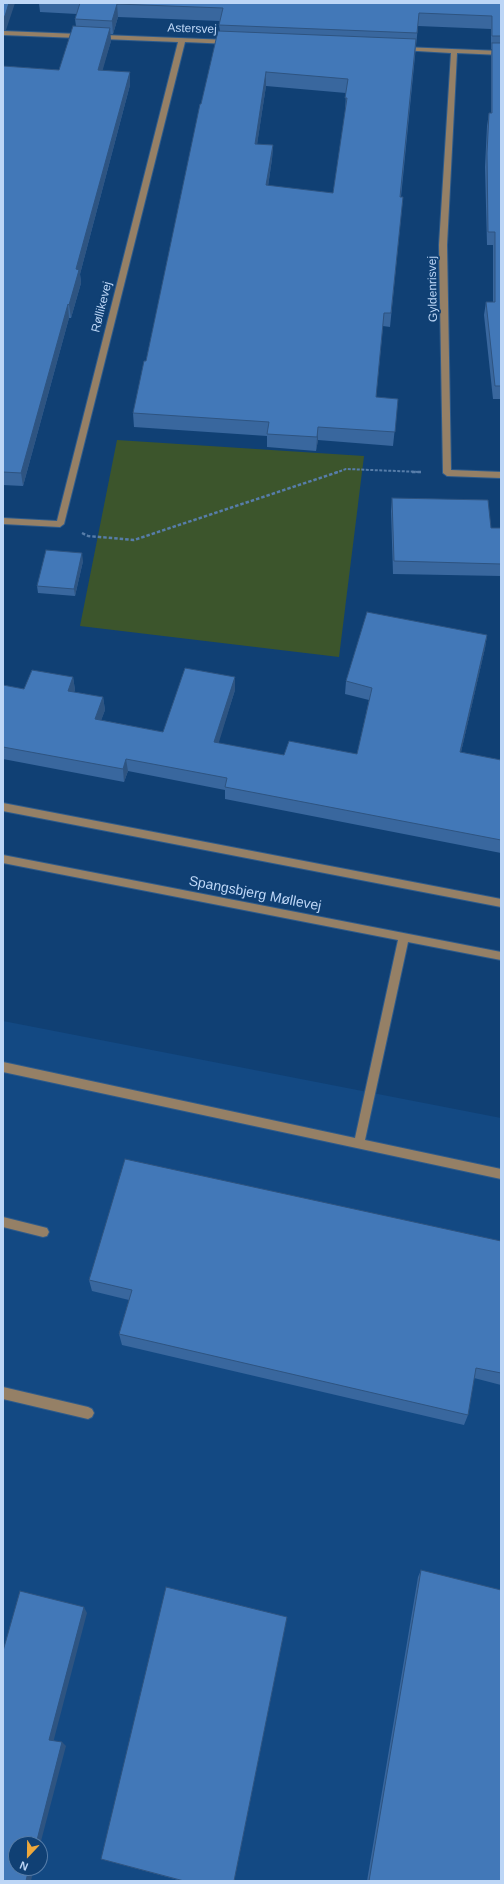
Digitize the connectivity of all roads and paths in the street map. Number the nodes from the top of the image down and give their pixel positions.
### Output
1 (3, 33) edge
2 (182, 40) junction
3 (238, 42) edge
4 (398, 49) edge
5 (454, 51) junction
6 (501, 53) edge
7 (447, 473) junction
8 (501, 475) edge
9 (3, 520) edge
10 (60, 524) junction
11 (3, 807) edge
12 (3, 859) edge
13 (501, 903) edge
14 (404, 937) junction
15 (501, 956) edge
16 (3, 1067) edge
17 (359, 1143) junction
18 (501, 1174) edge
19 (3, 1222) edge
20 (43, 1232) dead end
21 (3, 1393) edge
22 (88, 1413) dead end

1 - 2 street, Astersvej
2 - 3 street, Astersvej
2 - 10 street, Røllikevej
4 - 5 street
5 - 6 street
5 - 7 street, Gyldenrisvej
7 - 8 street
7 - 10 path
9 - 10 street
11 - 13 street
12 - 14 street, Spangsbjerg Møllevej
14 - 15 street, Spangsbjerg Møllevej
14 - 17 street
16 - 17 street
17 - 18 street
19 - 20 street
21 - 22 street

